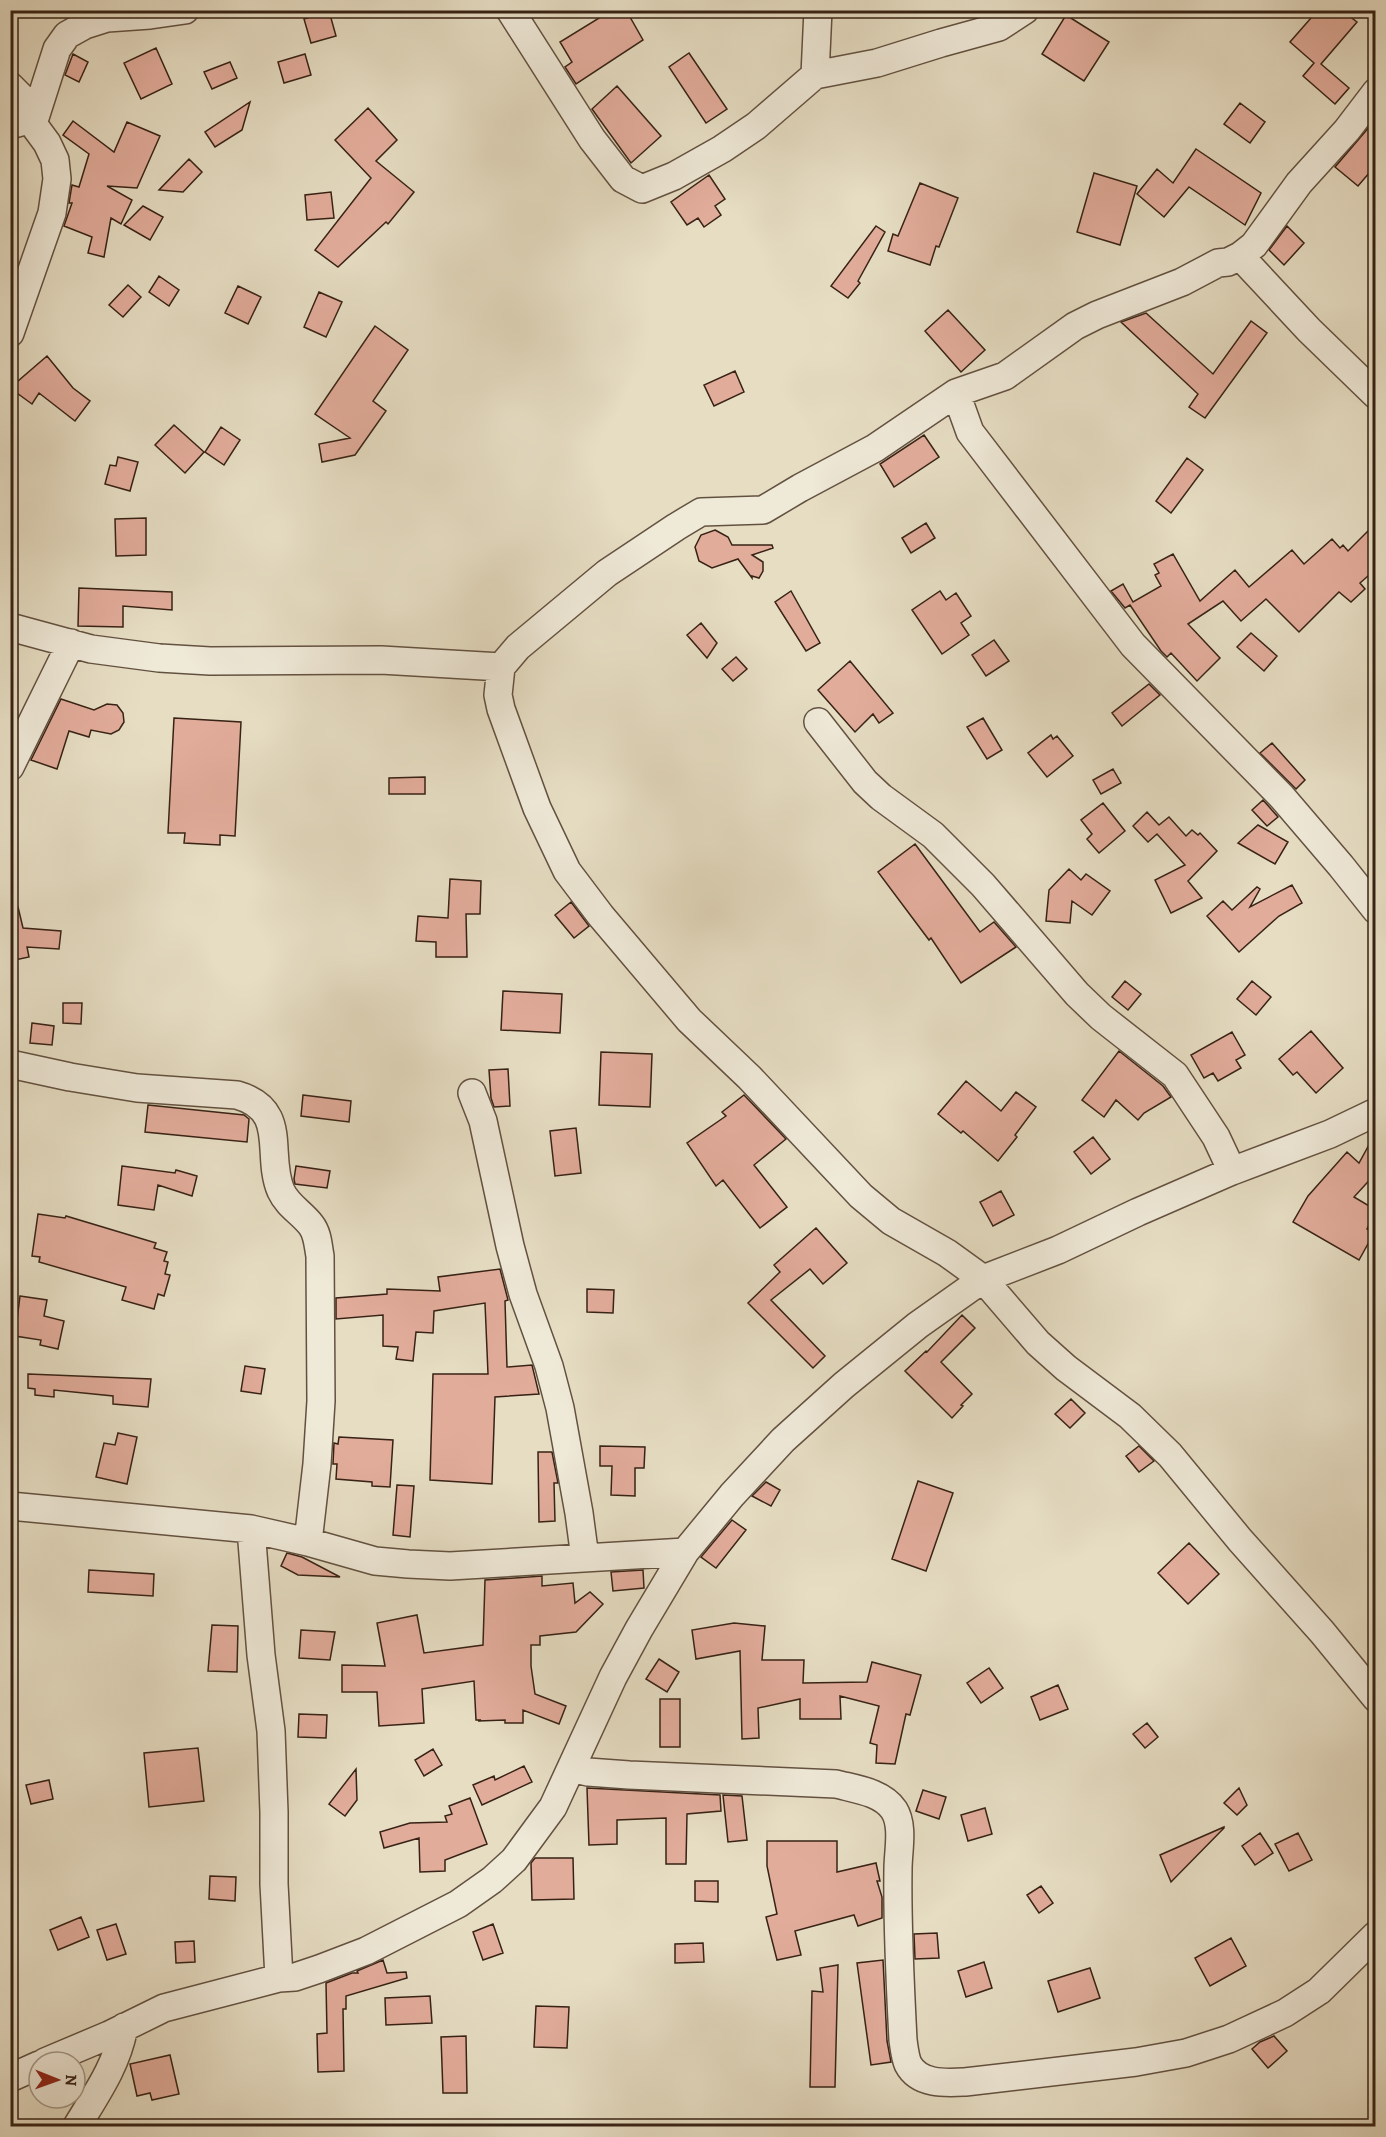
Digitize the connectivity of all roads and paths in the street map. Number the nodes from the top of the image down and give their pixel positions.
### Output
1 (185, 10) edge
2 (510, 10) edge
3 (818, 10) edge
4 (1025, 10) edge
5 (815, 75) junction
6 (10, 86) edge
7 (1376, 92) edge
8 (26, 120) edge
9 (1240, 256) junction
10 (10, 333) edge
11 (956, 393) junction
12 (1376, 395) edge
13 (10, 627) edge
14 (71, 643) junction
15 (501, 667) junction
16 (818, 722) dead end
17 (10, 766) edge
18 (1376, 910) edge
19 (10, 1064) edge
20 (472, 1093) dead end
21 (1376, 1112) edge
22 (1232, 1172) junction
23 (983, 1279) junction
24 (10, 1506) edge
25 (251, 1529) junction
26 (308, 1542) junction
27 (686, 1552) junction
28 (585, 1557) junction
29 (1376, 1698) edge
30 (571, 1768) junction
31 (1376, 1935) edge
32 (279, 1978) junction
33 (124, 2027) junction
34 (72, 2050) edge
35 (27, 2070) edge
36 (10, 2078) edge
37 (77, 2127) edge

1 - 8 street
2 - 5 street
3 - 5 street
4 - 5 street
6 - 8 street
7 - 9 street
8 - 10 street
9 - 11 street
9 - 12 street
11 - 15 street
11 - 18 street
13 - 14 street
14 - 15 street
14 - 17 street
15 - 23 street
16 - 22 street
19 - 26 street
20 - 28 street
21 - 22 street
22 - 23 street
23 - 27 street
23 - 29 street
24 - 25 street
25 - 26 street
25 - 32 street
26 - 28 street
27 - 28 street
27 - 30 street
30 - 31 street
30 - 32 street
32 - 33 street
33 - 34 street
33 - 37 street
35 - 36 street

